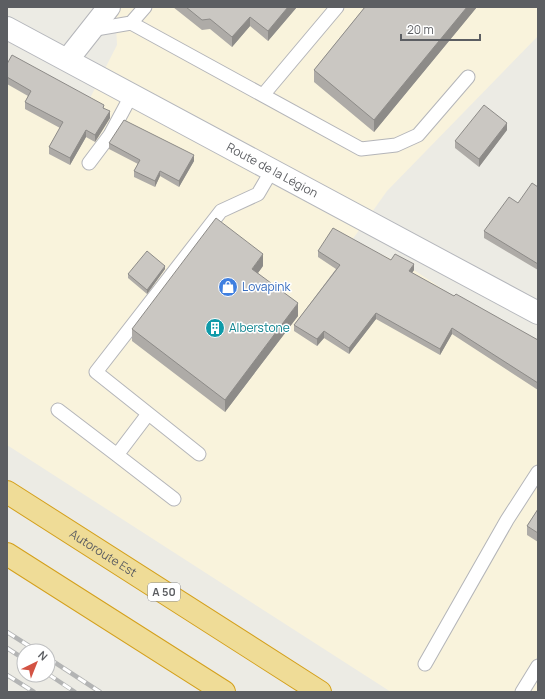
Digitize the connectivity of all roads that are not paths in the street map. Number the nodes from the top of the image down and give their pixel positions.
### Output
1 (109, 7) edge
2 (145, 7) edge
3 (337, 7) edge
4 (131, 23) junction
5 (7, 28) edge
6 (90, 30) junction
7 (68, 59) junction
8 (468, 78) dead end
9 (132, 94) junction
10 (263, 95) junction
11 (89, 163) dead end
12 (272, 170) junction
13 (537, 311) edge
14 (58, 410) dead end
15 (148, 414) junction
16 (199, 454) dead end
17 (117, 455) junction
18 (538, 472) edge
19 (7, 492) edge
20 (174, 499) dead end
21 (7, 554) edge
22 (425, 664) dead end
23 (538, 666) edge
24 (224, 692) edge
25 (320, 692) edge
26 (522, 692) edge

1 - 6 main road
2 - 4 lane
3 - 10 lane
4 - 6 lane
4 - 10 lane
5 - 7 main road, Route de la Légion
6 - 7 main road
7 - 9 main road, Route de la Légion
8 - 10 lane
9 - 11 lane
9 - 12 main road, Route de la Légion
12 - 13 main road, Route de la Légion
12 - 15 lane
14 - 17 lane
15 - 16 lane
15 - 17 lane
17 - 20 lane
18 - 22 lane
19 - 25 highway, Autoroute Est / A 50
21 - 24 highway
23 - 26 lane

